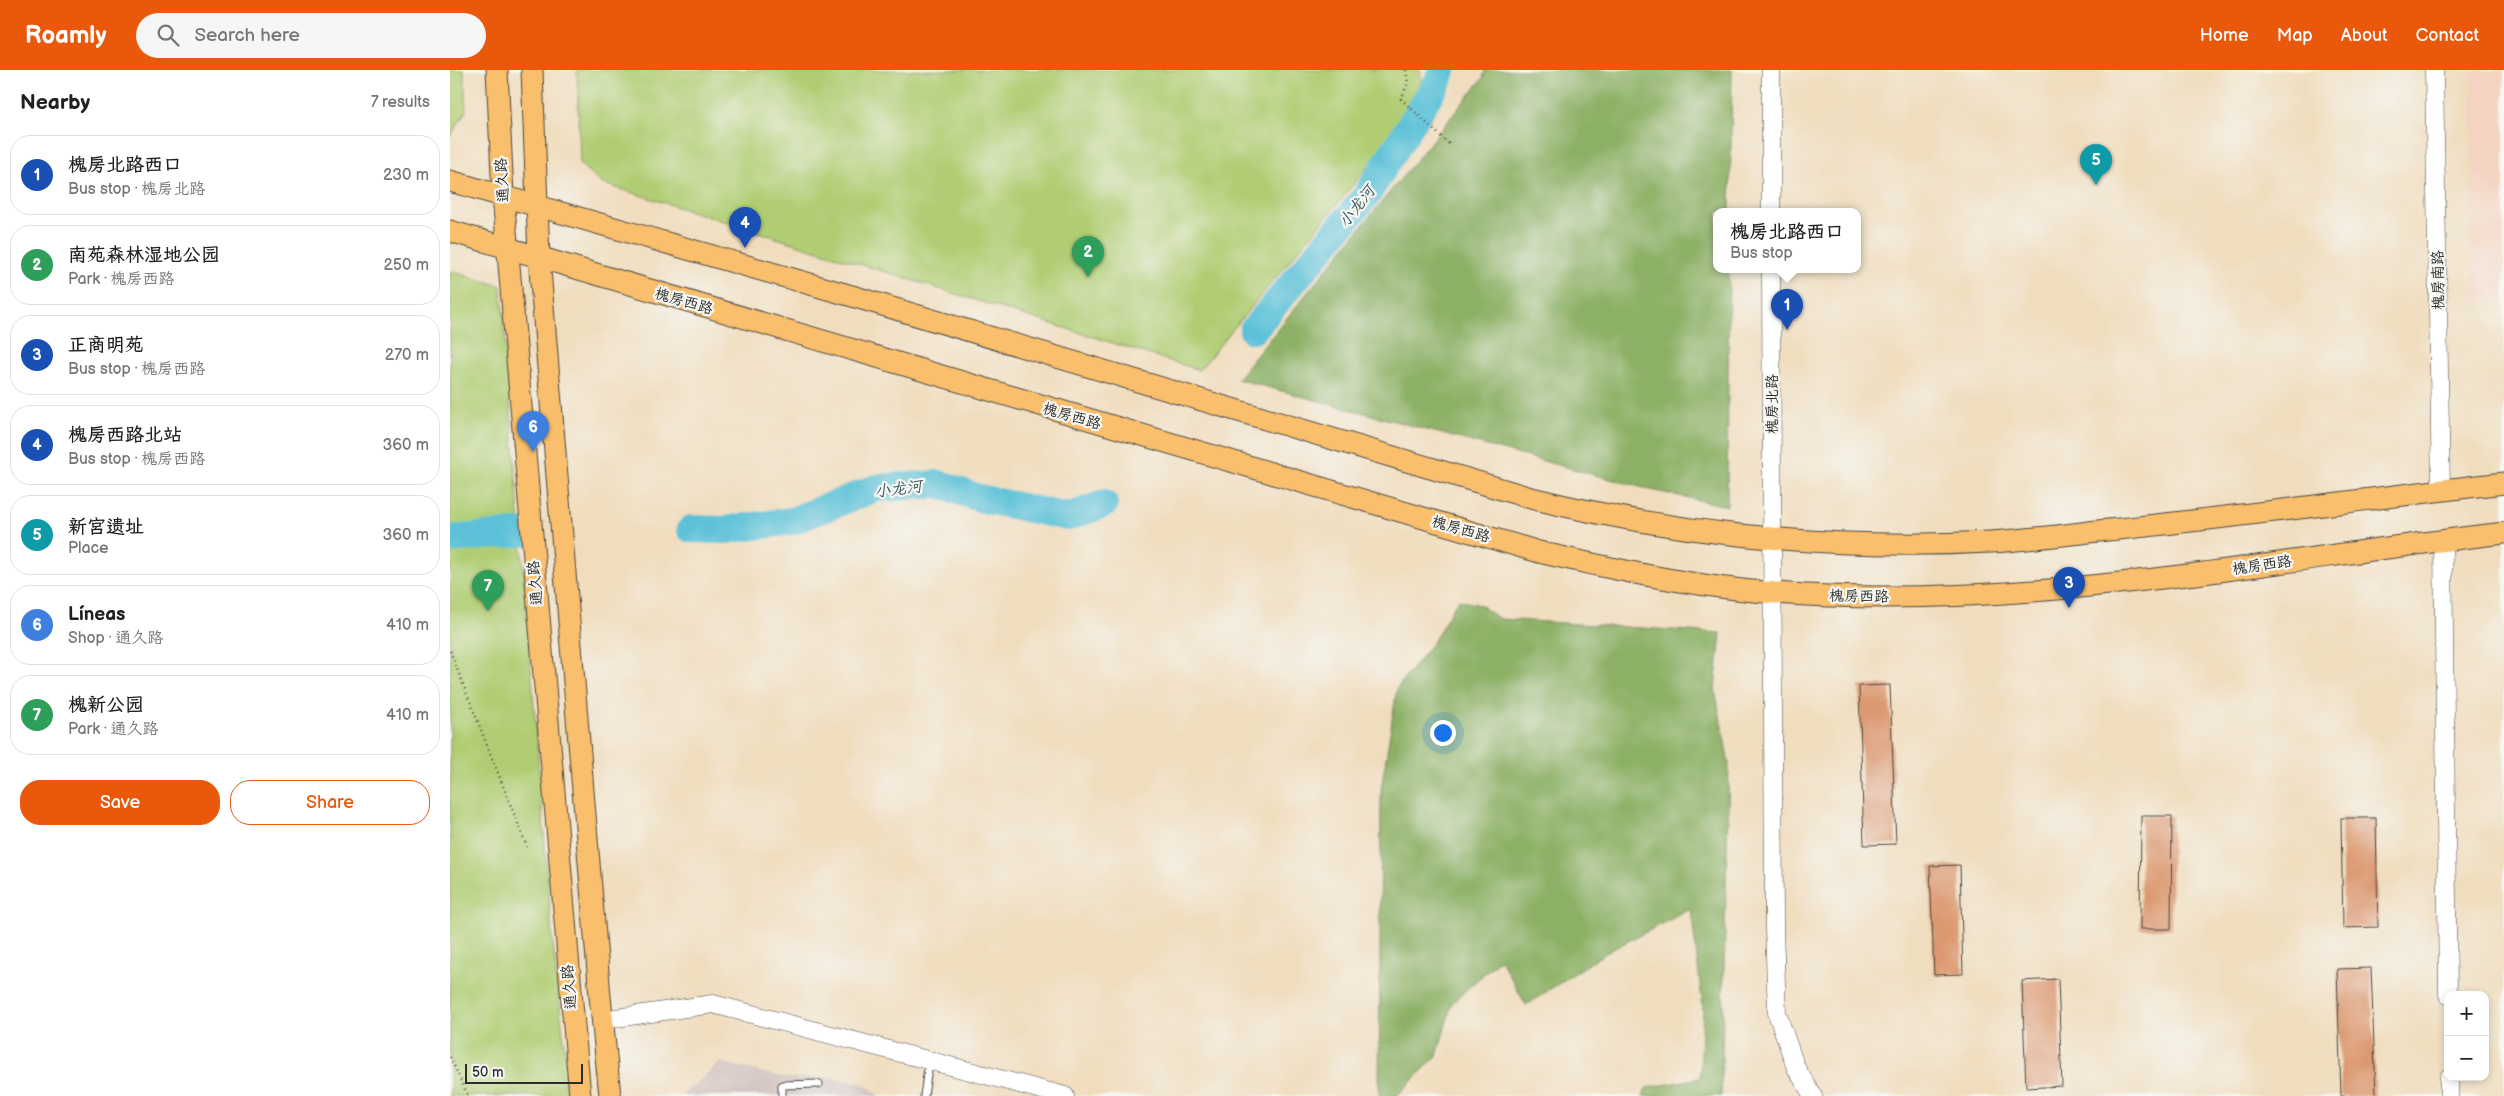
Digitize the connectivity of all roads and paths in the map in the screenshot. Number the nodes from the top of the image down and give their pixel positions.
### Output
1 (498, 70) edge
2 (532, 70) edge
3 (1406, 70) edge
4 (1771, 70) edge
5 (2434, 70) edge
6 (1449, 144) dead end
7 (450, 181) edge
8 (503, 195) junction
9 (536, 205) junction
10 (1771, 208) edge
11 (450, 231) edge
12 (507, 249) junction
13 (540, 258) junction
14 (1771, 273) edge
15 (2504, 483) edge
16 (2441, 490) junction
17 (2504, 533) edge
18 (1772, 539) junction
19 (2443, 540) junction
20 (1774, 593) junction
21 (450, 650) edge
22 (527, 847) dead end
23 (2448, 991) edge
24 (602, 1020) junction
25 (450, 1057) edge
26 (929, 1060) junction
27 (2449, 1081) edge
28 (819, 1084) dead end
29 (468, 1096) edge
30 (580, 1096) edge
31 (610, 1096) edge
32 (782, 1096) edge
33 (924, 1096) edge
34 (1065, 1096) edge
35 (1813, 1096) edge
36 (2449, 1096) edge

1 - 8 main road, 通久路
2 - 9 main road, 通久路
3 - 6 path
4 - 10 street
5 - 16 street, 槐房南路
7 - 8 main road
8 - 9 main road
8 - 12 main road, 通久路
9 - 13 main road, 通久路
9 - 18 main road
11 - 12 main road, 槐房西路
12 - 13 main road, 槐房西路
12 - 30 main road, 通久路
13 - 20 main road, 槐房西路
13 - 24 main road, 通久路
14 - 18 street, 槐房北路
15 - 16 main road
16 - 18 main road
17 - 19 main road, 槐房西路
18 - 20 street, 槐房北路
19 - 20 main road, 槐房西路
19 - 23 street
20 - 35 street, 槐房北路
21 - 22 path
24 - 26 street
24 - 31 main road, 通久路
25 - 29 path
26 - 33 lane
26 - 34 street
27 - 36 street
28 - 32 lane

